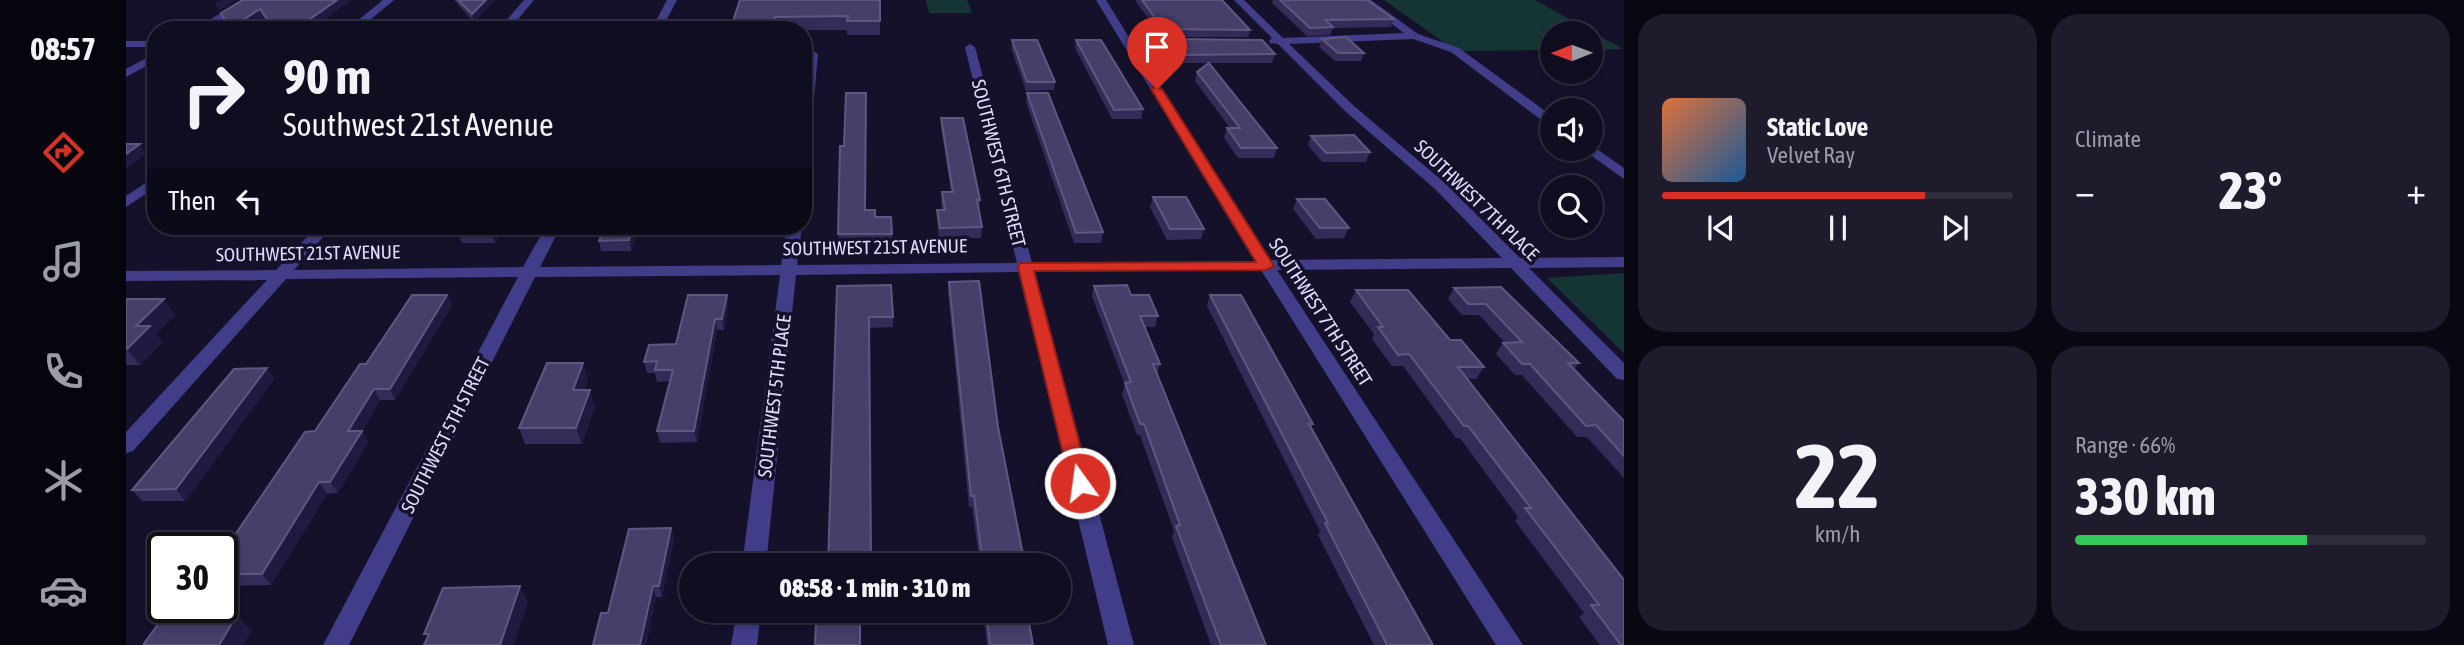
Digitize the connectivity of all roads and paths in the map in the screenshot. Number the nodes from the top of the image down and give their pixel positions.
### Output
1 (247, 0) edge
2 (389, 0) edge
3 (529, 0) edge
4 (672, 0) edge
5 (1101, 0) edge
6 (1239, 0) edge
7 (1365, 0) edge
8 (213, 21) edge
9 (362, 21) edge
10 (511, 21) edge
11 (661, 21) edge
12 (1414, 36) junction
13 (1272, 41) junction
14 (1127, 42) junction
15 (1210, 42) edge
16 (126, 44) edge
17 (147, 44) edge
18 (970, 47) dead end
19 (813, 54) dead end
20 (147, 61) edge
21 (812, 63) edge
22 (126, 74) edge
23 (1540, 113) edge
24 (1603, 159) edge
25 (1624, 175) edge
26 (147, 187) edge
27 (126, 203) edge
28 (317, 235) edge
29 (548, 235) edge
30 (793, 235) edge
31 (1624, 262) edge
32 (1516, 265) junction
33 (1266, 266) junction
34 (1025, 267) junction
35 (790, 269) junction
36 (529, 272) junction
37 (281, 274) junction
38 (126, 276) edge
39 (1624, 374) edge
40 (126, 446) edge
41 (755, 553) edge
42 (747, 623) edge
43 (336, 645) edge
44 (744, 645) edge
45 (1121, 645) edge
46 (1510, 645) edge

1 - 8 street
2 - 9 street
3 - 10 street
4 - 11 street
5 - 14 street, SOUTHWEST 7TH STREET
6 - 13 street, SOUTHWEST 7TH PLACE
7 - 12 street
12 - 13 street
12 - 23 street
13 - 32 street, SOUTHWEST 7TH PLACE
14 - 15 street
14 - 33 street, SOUTHWEST 7TH STREET
16 - 17 street
18 - 34 street, SOUTHWEST 6TH STREET
19 - 21 street
20 - 22 street
24 - 25 street
26 - 27 street
28 - 37 street
29 - 36 street, SOUTHWEST 5TH STREET
30 - 35 street, SOUTHWEST 5TH PLACE
31 - 32 street, SOUTHWEST 21ST AVENUE
32 - 33 street, SOUTHWEST 21ST AVENUE
32 - 39 street, SOUTHWEST 7TH PLACE
33 - 34 street, SOUTHWEST 21ST AVENUE
33 - 46 street, SOUTHWEST 7TH STREET
34 - 35 street, SOUTHWEST 21ST AVENUE
34 - 45 street, SOUTHWEST 6TH STREET
35 - 36 street, SOUTHWEST 21ST AVENUE
35 - 41 street, SOUTHWEST 5TH PLACE
36 - 37 street, SOUTHWEST 21ST AVENUE
36 - 43 street, SOUTHWEST 5TH STREET
37 - 38 street, SOUTHWEST 21ST AVENUE
37 - 40 street
42 - 44 street

